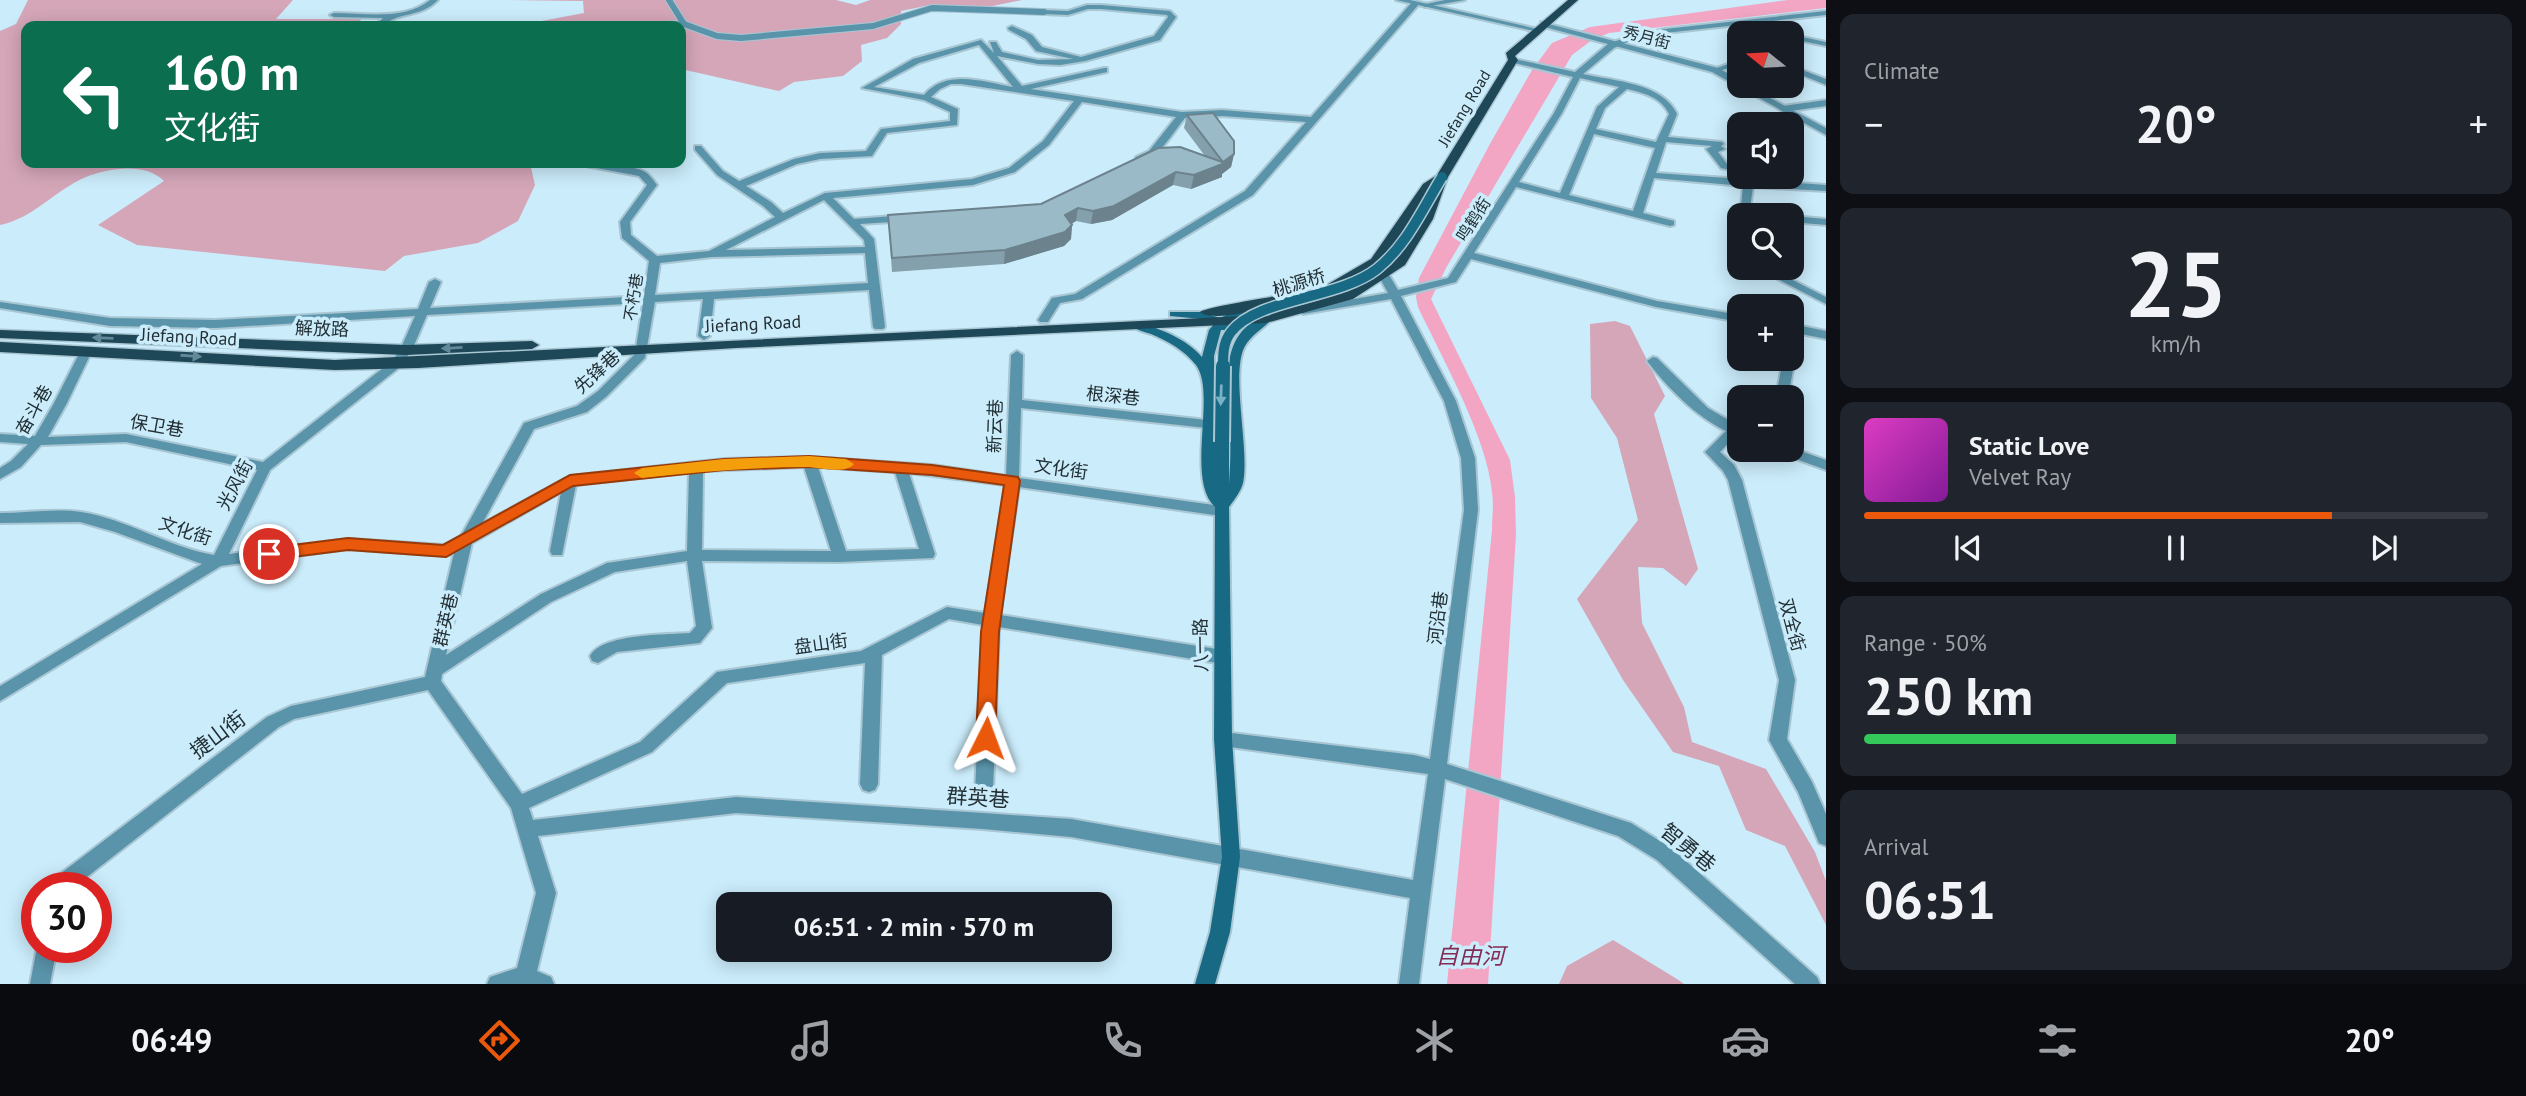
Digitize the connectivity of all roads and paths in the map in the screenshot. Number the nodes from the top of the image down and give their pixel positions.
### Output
1 (434, 0) edge
2 (669, 0) edge
3 (1400, 0) edge
4 (1461, 0) edge
5 (1573, 0) edge
6 (1420, 4) junction
7 (1044, 12) joint
8 (1826, 13) edge
9 (334, 15) dead end
10 (390, 16) junction
11 (384, 21) edge
12 (682, 21) edge
13 (686, 25) edge
14 (1541, 27) junction
15 (1012, 28) dead end
16 (1804, 39) edge
17 (981, 42) junction
18 (1615, 43) junction
19 (1826, 44) edge
20 (1085, 59) junction
21 (1513, 60) junction
22 (1727, 66) edge
23 (1104, 70) dead end
24 (1715, 70) junction
25 (1804, 73) edge
26 (1579, 74) junction
27 (1727, 77) edge
28 (1826, 82) edge
29 (1627, 85) junction
30 (1020, 89) junction
31 (926, 98) junction
32 (1765, 98) edge
33 (1080, 99) junction
34 (1826, 103) edge
35 (1783, 108) junction
36 (1182, 115) junction
37 (1313, 120) junction
38 (1591, 131) junction
39 (1826, 132) edge
40 (1661, 143) junction
41 (698, 148) dead end
42 (1129, 164) edge
43 (1727, 167) edge
44 (611, 168) edge
45 (1651, 175) junction
46 (1442, 177) junction
47 (1727, 182) edge
48 (1514, 184) junction
49 (739, 185) junction
50 (1804, 187) edge
51 (1822, 188) edge
52 (825, 196) junction
53 (1563, 197) junction
54 (1826, 197) edge
55 (1637, 215) junction
56 (781, 217) junction
57 (918, 217) edge
58 (1804, 220) edge
59 (851, 222) junction
60 (1826, 222) edge
61 (1670, 223) dead end
62 (870, 250) junction
63 (711, 254) junction
64 (1468, 255) junction
65 (655, 260) junction
66 (1384, 275) junction
67 (1784, 280) edge
68 (435, 282) dead end
69 (873, 286) junction
70 (1399, 293) junction
71 (709, 296) junction
72 (647, 300) junction
73 (1826, 301) edge
74 (0, 305) edge
75 (1250, 307) junction
76 (422, 313) junction
77 (1291, 313) junction
78 (1174, 314) junction
79 (1727, 317) edge
80 (1266, 319) junction
81 (1044, 320) junction
82 (1221, 322) junction
83 (1137, 326) junction
84 (880, 327) junction
85 (1804, 330) edge
86 (0, 334) edge
87 (1826, 335) edge
88 (704, 336) junction
89 (643, 345) junction
90 (0, 347) edge
91 (406, 350) junction
92 (86, 351) junction
93 (1017, 355) dead end
94 (1653, 361) dead end
95 (396, 364) junction
96 (1233, 374) junction
97 (1208, 375) junction
98 (1015, 403) junction
99 (1208, 424) junction
100 (1727, 425) edge
101 (529, 426) joint
102 (0, 438) edge
103 (1727, 439) edge
104 (40, 441) junction
105 (1804, 457) edge
106 (809, 461) junction
107 (1826, 465) edge
108 (265, 467) junction
109 (696, 467) junction
110 (901, 468) junction
111 (0, 474) edge
112 (570, 481) junction
113 (1012, 481) junction
114 (1221, 511) junction
115 (0, 518) edge
116 (466, 539) junction
117 (556, 551) dead end
118 (694, 555) junction
119 (840, 557) junction
120 (218, 561) junction
121 (992, 620) junction
122 (874, 652) junction
123 (598, 656) dead end
124 (1223, 657) junction
125 (433, 676) junction
126 (0, 694) edge
127 (1223, 739) junction
128 (1437, 769) junction
129 (869, 785) dead end
130 (984, 791) dead end
131 (519, 804) junction
132 (528, 829) junction
133 (1826, 837) edge
134 (1231, 857) junction
135 (77, 872) edge
136 (1421, 891) junction
137 (44, 963) edge
138 (534, 980) edge
139 (40, 984) edge
140 (497, 984) edge
141 (1205, 984) edge
142 (1409, 984) edge
143 (1810, 984) edge

1 - 10 street
2 - 12 street
3 - 6 street, 秀月街
4 - 6 street
5 - 14 main road, Jiefang Road
6 - 14 street, 秀月街
6 - 37 street
7 - 13 street
7 - 20 street
8 - 18 street
9 - 10 street
10 - 11 street
14 - 18 street, 秀月街
14 - 21 main road, Jiefang Road
15 - 20 street
16 - 19 street
17 - 20 street
17 - 30 street
17 - 31 street
18 - 24 street, 秀月街
18 - 26 street, 鸣鹤街
21 - 26 street
21 - 46 main road, Jiefang Road
22 - 24 street
23 - 30 street
24 - 27 street, 秀月街
25 - 28 street
26 - 29 street
26 - 48 street, 鸣鹤街
29 - 38 street
29 - 40 street
30 - 31 street
30 - 33 street
31 - 49 street
32 - 35 street, 秀月街
33 - 36 street
33 - 52 street
34 - 35 street
35 - 39 street, 秀月街
36 - 37 street
36 - 42 street
37 - 81 street
38 - 40 street
38 - 53 street
40 - 43 street
40 - 45 street
41 - 49 street
44 - 65 street, 不朽巷
45 - 47 street
45 - 55 street
46 - 66 main road, Jiefang Road
46 - 75 main road, Jiefang Road
46 -> 114 main road, 桃源桥, bridge
48 - 53 street
48 - 64 street, 鸣鹤街
49 - 56 street
50 - 51 street
51 - 54 street
52 - 56 street
52 - 59 street
53 - 55 street
55 - 61 street
56 - 63 street
57 - 59 street
58 - 60 street
59 - 62 street
62 - 63 street
62 - 69 street
63 - 65 street
64 - 70 street, 鸣鹤街
64 - 79 street
65 - 72 street, 不朽巷
66 - 70 street, 河沿巷
66 - 77 main road, Jiefang Road
67 - 73 street
68 - 76 street, 光风街
69 - 71 street
69 - 84 street
70 - 77 street, 鸣鹤街
70 - 128 street, 河沿巷
71 - 72 street
71 - 88 street
72 - 76 street
72 - 89 street, 不朽巷
74 - 76 street
75 - 78 main road, Jiefang Road
75 - 82 main road
76 - 91 street, 光风街
77 - 80 main road, Jiefang Road
78 - 81 main road, Jiefang Road
78 - 82 main road
80 - 82 main road, Jiefang Road
80 - 96 main road, 八一路
81 - 84 main road, Jiefang Road
82 - 83 main road, Jiefang Road
82 - 96 main road
82 - 97 main road
83 - 89 main road, Jiefang Road
83 - 97 main road
84 - 88 main road, Jiefang Road
85 - 87 street
91 -> 86 main road, 解放路
88 - 89 main road, Jiefang Road
89 -> 91 main road, 解放路
89 - 95 main road, Jiefang Road
89 - 101 street, 先锋巷
90 - 92 main road, Jiefang Road
91 - 95 street, 光风街
92 -> 95 main road, Jiefang Road
92 - 104 street, 奋斗巷
93 - 98 street, 新云巷
94 - 100 street
95 - 108 street, 光风街
96 - 114 main road, 八一路
97 - 99 main road
98 - 99 street, 根深巷
98 - 113 street, 新云巷
99 - 114 main road
101 - 116 street, 群英巷
102 - 104 street, 保卫巷
103 - 133 street, 双全街
104 - 108 street, 保卫巷
104 - 111 street, 奋斗巷
105 - 107 street
106 - 109 street, 文化街
106 - 110 street, 文化街
106 - 119 street
108 - 120 street, 光风街
109 - 112 street, 文化街
109 - 118 street
110 - 113 street, 文化街
110 - 119 street
112 - 116 street, 文化街
112 - 117 street
113 - 114 street, 文化街
113 - 121 street, 新云巷
114 - 124 main road, 八一路
115 - 120 street, 文化街
116 - 120 street, 文化街
116 - 125 street, 群英巷
118 - 119 street
118 - 123 street
118 - 125 street
120 - 126 street
121 - 122 street, 盘山街
121 - 124 street, 盘山街
121 - 130 street, 新云巷
122 - 129 street
122 - 131 street, 盘山街
124 - 127 main road, 八一路
125 - 131 street
125 - 135 street, 捷山街
127 - 128 street, 智勇巷
127 - 134 main road, 八一路
128 - 136 street, 河沿巷
128 - 143 street, 智勇巷
131 - 132 street
132 - 134 street, 群英巷
132 - 138 street
134 - 136 street, 群英巷
134 - 141 main road, 八一路
136 - 142 street, 河沿巷
137 - 139 street
138 - 140 street

